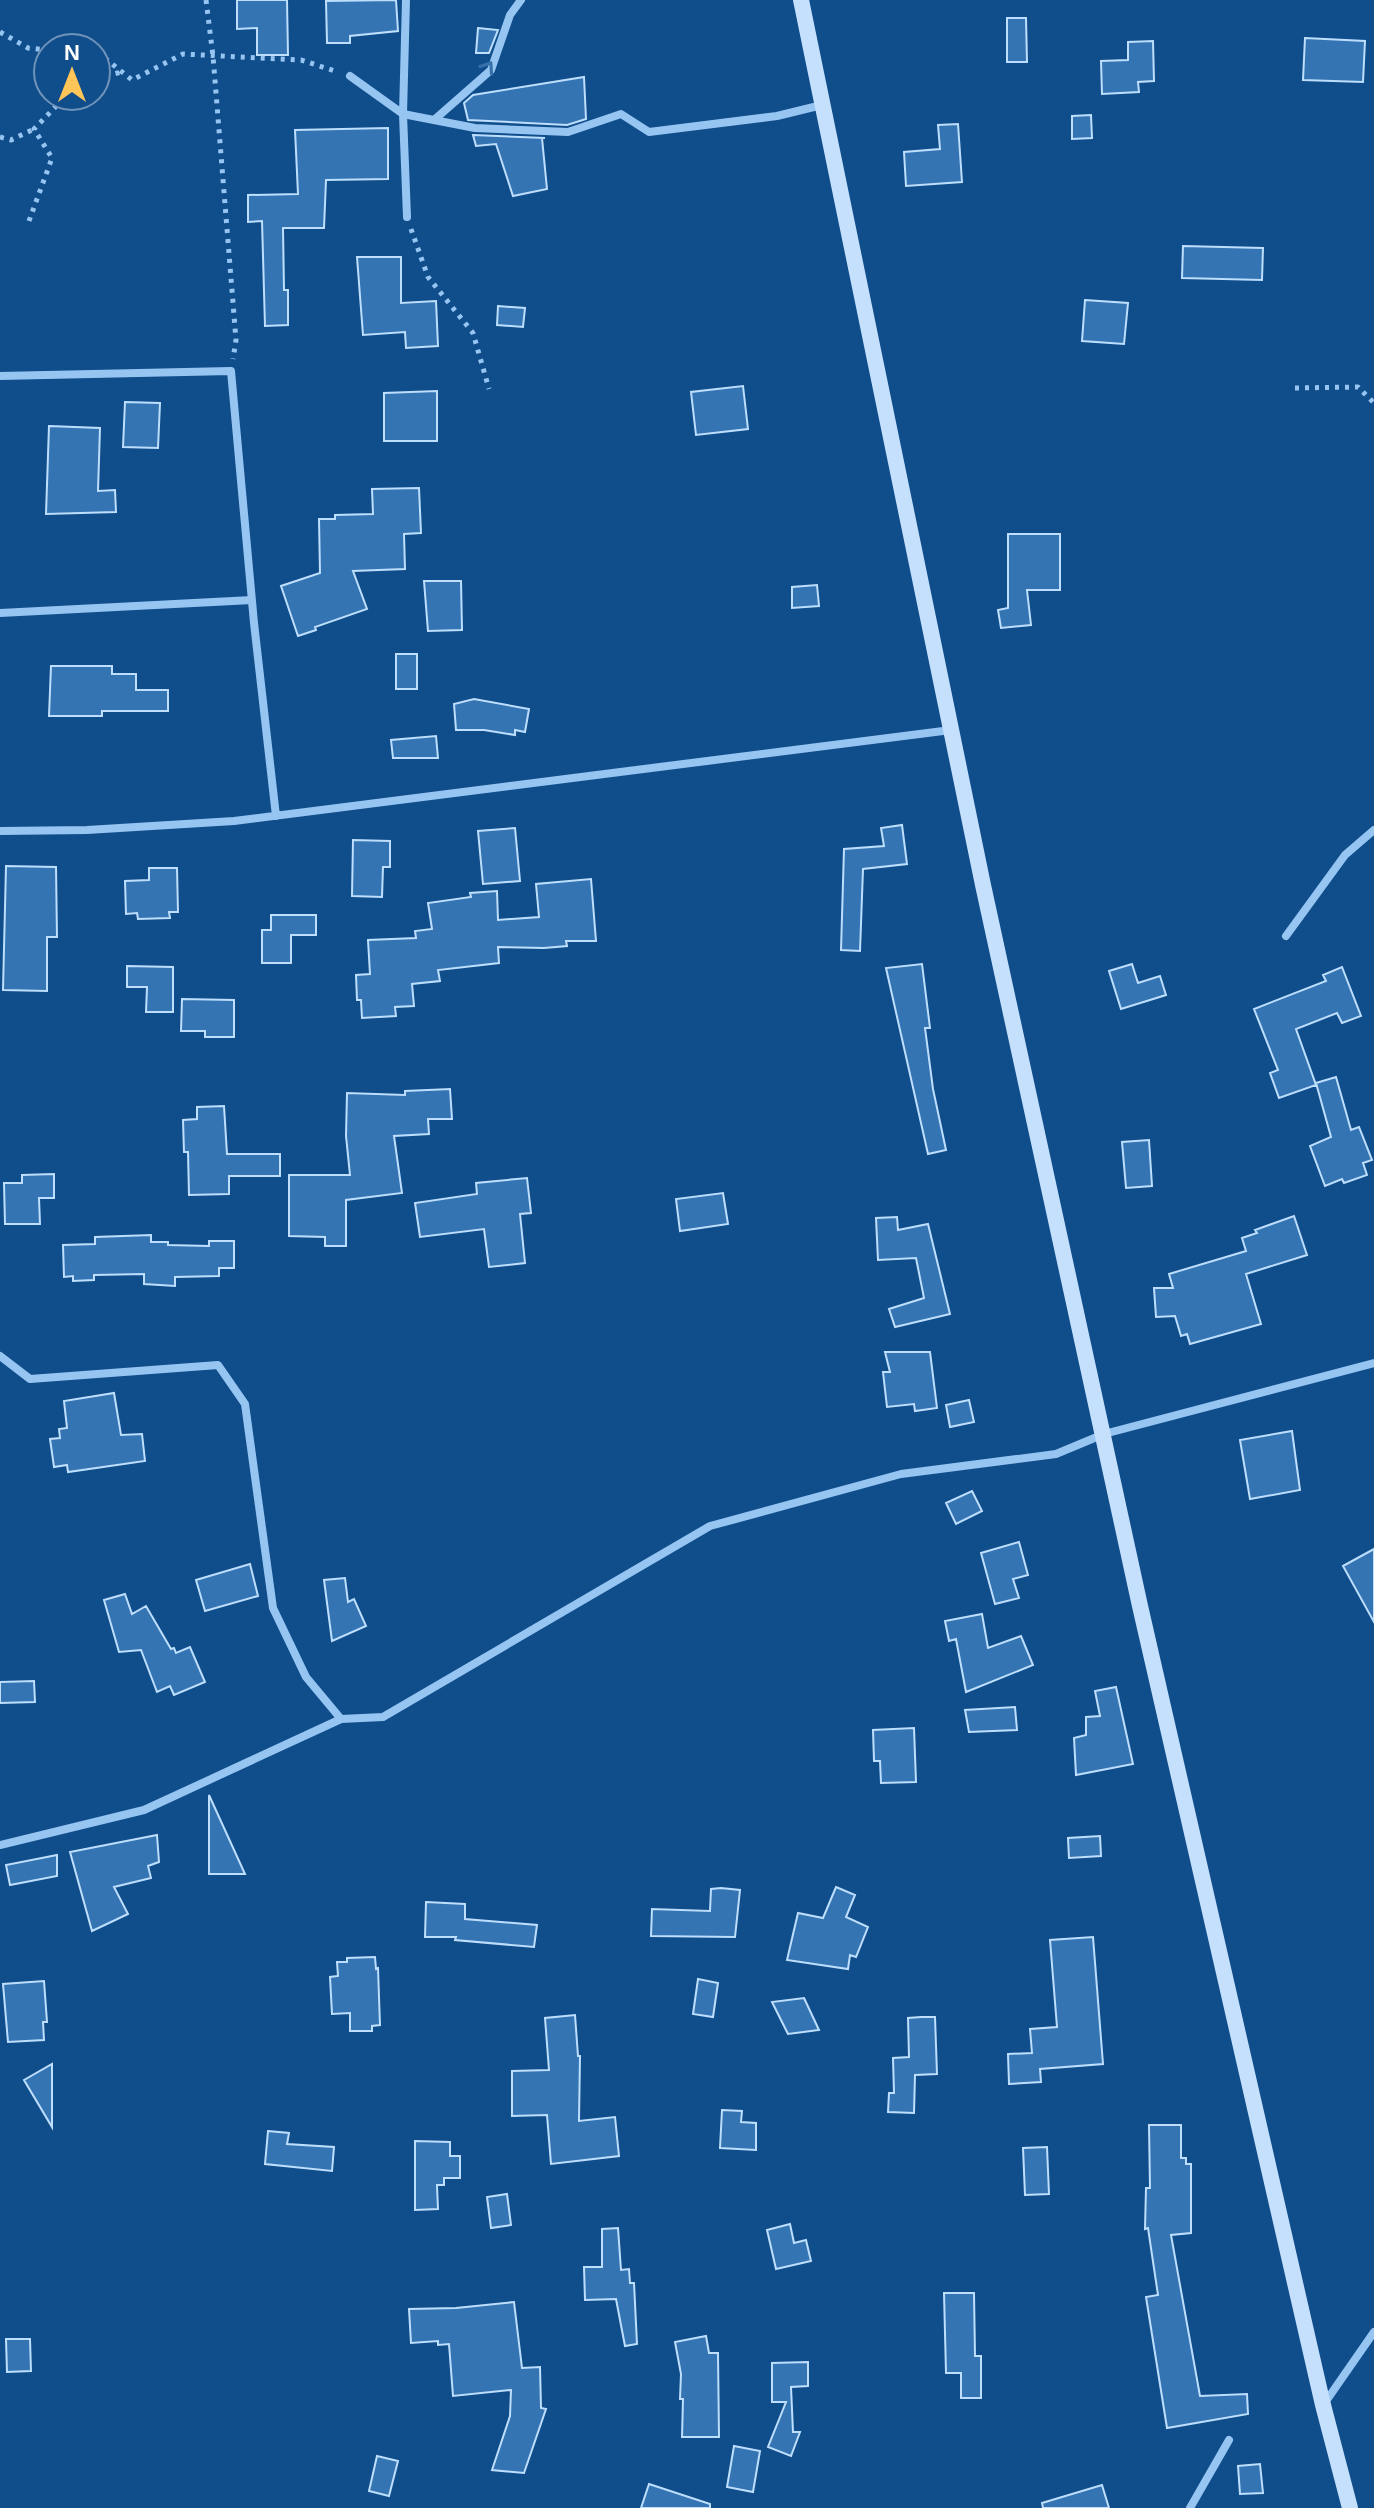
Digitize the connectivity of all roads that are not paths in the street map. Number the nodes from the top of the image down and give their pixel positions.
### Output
1 (406, 0) edge
2 (521, 0) edge
3 (801, 0) edge
4 (350, 76) road end
5 (822, 105) junction
6 (403, 114) junction
7 (434, 120) junction
8 (407, 217) road end
9 (0, 376) edge
10 (252, 600) junction
11 (0, 613) edge
12 (951, 730) junction
13 (276, 816) junction
14 (1374, 830) edge
15 (0, 831) edge
16 (1286, 936) dead end
17 (0, 1356) edge
18 (1374, 1363) edge
19 (1104, 1434) junction
20 (341, 1719) junction
21 (0, 1845) edge
22 (1374, 2332) edge
23 (1323, 2405) junction
24 (1229, 2440) dead end
25 (1190, 2508) edge
26 (1350, 2508) edge

1 - 6 street
7 -> 2 street
3 - 5 main road
4 - 6 street
5 - 7 street
5 - 12 main road
6 - 7 street
6 - 8 street
9 - 10 street
10 - 11 street
10 - 13 street
12 - 13 street
12 - 19 main road
13 - 15 street
14 - 16 street
17 - 20 street
18 - 19 street
19 - 20 street
19 - 23 main road
20 - 21 street
22 - 23 street
23 - 26 main road
24 - 25 street

